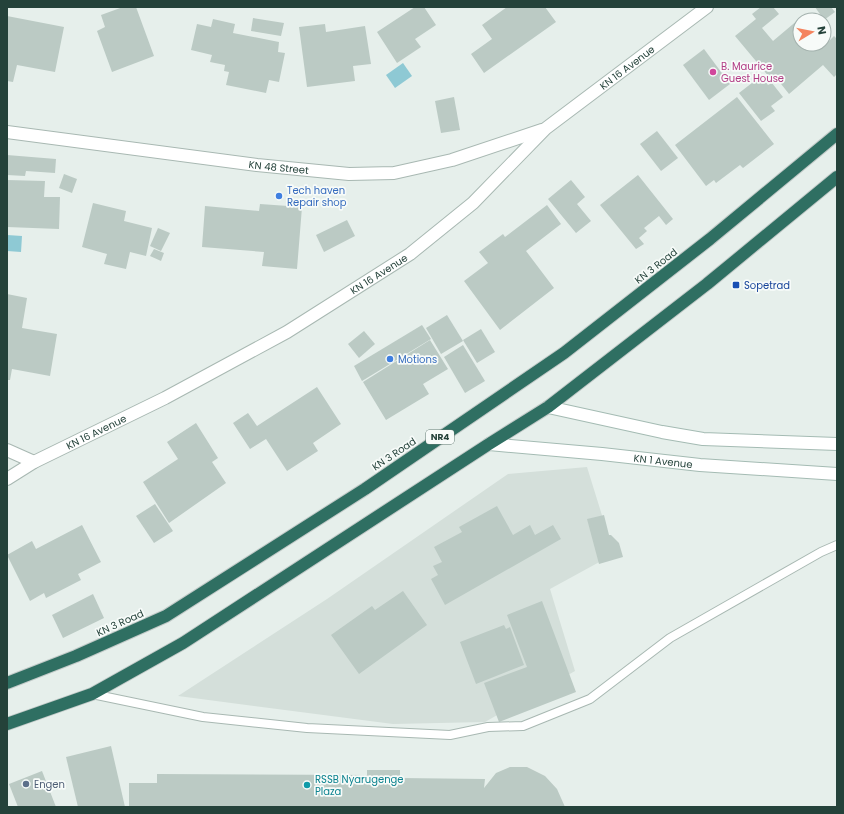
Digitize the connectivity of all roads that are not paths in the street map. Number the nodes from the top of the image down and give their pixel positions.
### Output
1 (707, 7) edge
2 (545, 130) junction
3 (7, 132) edge
4 (837, 134) edge
5 (837, 177) edge
6 (548, 407) junction
7 (489, 444) junction
8 (837, 444) edge
9 (7, 450) edge
10 (34, 462) junction
11 (837, 474) edge
12 (7, 479) edge
13 (837, 544) edge
14 (7, 683) edge
15 (92, 694) junction
16 (7, 724) edge

1 - 2 street, KN 16 Avenue
2 - 3 street, KN 48 Street
2 - 10 street, KN 16 Avenue
4 - 14 highway, KN 3 Road / NR4
5 - 6 highway
6 - 7 highway
6 - 8 street
7 - 11 street, KN 1 Avenue
7 - 15 highway
9 - 10 street
10 - 12 street, KN 16 Avenue
13 - 15 lane
15 - 16 highway

